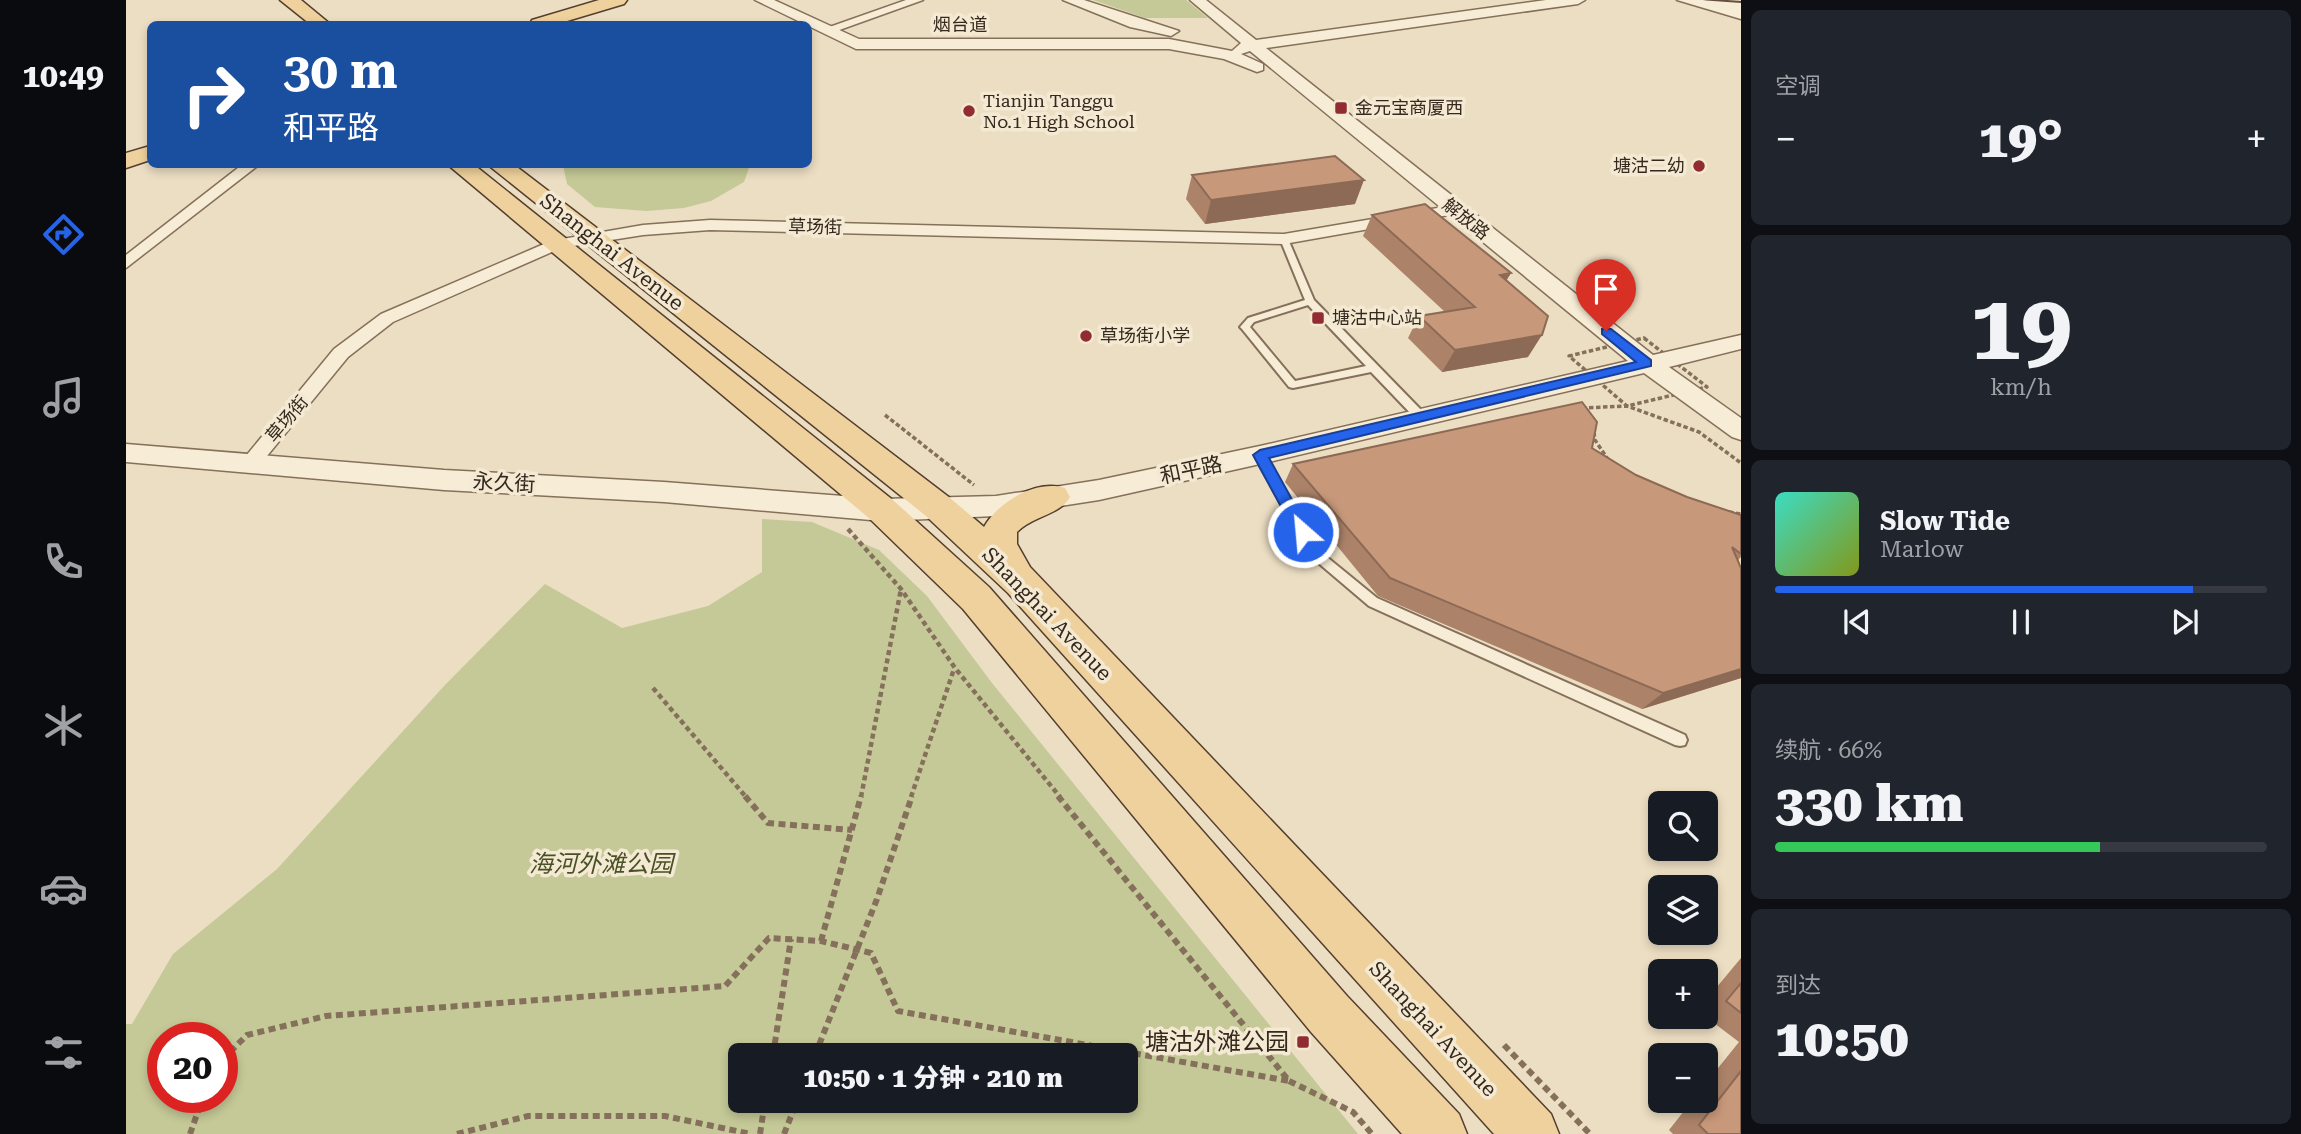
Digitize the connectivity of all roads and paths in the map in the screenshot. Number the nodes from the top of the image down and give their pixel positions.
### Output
1 (289, 0) edge
2 (618, 0) edge
3 (641, 0) edge
4 (761, 0) edge
5 (917, 0) edge
6 (1056, 0) edge
7 (1070, 0) edge
8 (1196, 0) edge
9 (1578, 0) edge
10 (1685, 0) edge
11 (1707, 0) edge
12 (1734, 0) edge
13 (1741, 2) edge
14 (270, 8) dead end
15 (1741, 8) edge
16 (1741, 14) edge
17 (286, 21) edge
18 (317, 21) edge
19 (549, 21) edge
20 (571, 21) edge
21 (808, 21) edge
22 (812, 23) edge
23 (828, 30) junction
24 (1199, 42) junction
25 (1169, 44) junction
26 (1244, 48) junction
27 (1257, 67) junction
28 (147, 144) edge
29 (126, 151) edge
30 (147, 154) edge
31 (126, 161) edge
32 (248, 168) edge
33 (464, 168) edge
34 (502, 168) edge
35 (1447, 212) junction
36 (1283, 239) junction
37 (575, 241) junction
38 (126, 263) edge
39 (1310, 300) junction
40 (1593, 320) junction
41 (1741, 342) edge
42 (1629, 362) junction
43 (1373, 368) junction
44 (1589, 407) junction
45 (1572, 408) edge
46 (885, 415) dead end
47 (1420, 416) junction
48 (1591, 418) edge
49 (1593, 429) edge
50 (1741, 431) edge
51 (1741, 450) edge
52 (126, 453) edge
53 (1260, 455) junction
54 (251, 462) junction
55 (1741, 463) edge
56 (1617, 466) edge
57 (974, 485) dead end
58 (1053, 497) junction
59 (938, 508) junction
60 (882, 510) junction
61 (1717, 510) edge
62 (1740, 514) edge
63 (1739, 526) edge
64 (848, 529) dead end
65 (1021, 582) junction
66 (901, 589) junction
67 (955, 668) junction
68 (653, 688) dead end
69 (1680, 740) dead end
70 (852, 830) junction
71 (792, 939) junction
72 (821, 941) junction
73 (856, 949) junction
74 (1494, 1035) dead end
75 (774, 1043) edge
76 (819, 1043) edge
77 (238, 1044) edge
78 (1289, 1081) junction
79 (198, 1113) edge
80 (763, 1113) edge
81 (792, 1113) edge
82 (190, 1134) edge
83 (457, 1134) edge
84 (751, 1134) edge
85 (760, 1134) edge
86 (784, 1134) edge
87 (1371, 1134) edge
88 (1439, 1134) edge
89 (1531, 1134) edge
90 (1590, 1134) edge

1 - 18 main road
2 - 19 main road
3 - 20 main road
4 - 21 street, 烟台道
5 - 23 street
6 - 25 street
7 - 24 street
8 - 26 street, 解放路
9 - 26 street
10 - 16 street
11 - 15 main road
12 - 13 main road
14 - 17 main road
22 - 23 street, 烟台道
23 - 25 street, 烟台道
24 - 25 street
24 - 26 street
24 - 27 street
26 - 27 street, 解放路
26 - 35 street, 解放路
27 - 35 street, 解放路
28 - 29 main road
30 - 31 main road
32 - 38 street
33 - 37 main road, Shanghai Avenue
34 - 37 main road, Shanghai Avenue
35 - 36 street, 草场街
35 - 40 street, 解放路
35 - 42 street, 解放路
36 - 37 street, 草场街
36 - 39 lane
37 - 54 street, 草场街
37 - 59 main road, Shanghai Avenue
37 - 60 main road, Shanghai Avenue
39 - 43 lane
39 - 43 lane
40 - 42 street, 解放路
40 - 42 street
41 - 42 street, 和平路
42 - 47 street, 和平路
42 - 50 street, 解放路
42 - 51 street, 解放路
43 - 47 lane
44 - 45 path
44 - 48 path
44 - 55 path
46 - 57 path
47 - 53 street, 和平路
49 - 56 path
52 - 54 street, 永久街
53 - 58 street, 和平路
53 - 69 lane
54 - 60 street, 永久街
58 - 59 street, 和平路
58 - 65 main road
59 - 60 street, 和平路
59 - 65 main road, Shanghai Avenue
60 - 88 main road, Shanghai Avenue
61 - 62 path
62 - 63 path
64 - 66 path
65 - 89 main road, Shanghai Avenue
66 - 67 path
66 - 70 path
67 - 73 path
67 - 78 path
68 - 70 path
70 - 72 path
71 - 72 path
71 - 75 path
71 - 77 path
72 - 73 path
73 - 76 path
73 - 78 path
74 - 90 path
78 - 87 path
79 - 82 path
80 - 85 path
81 - 86 path
83 - 84 path

